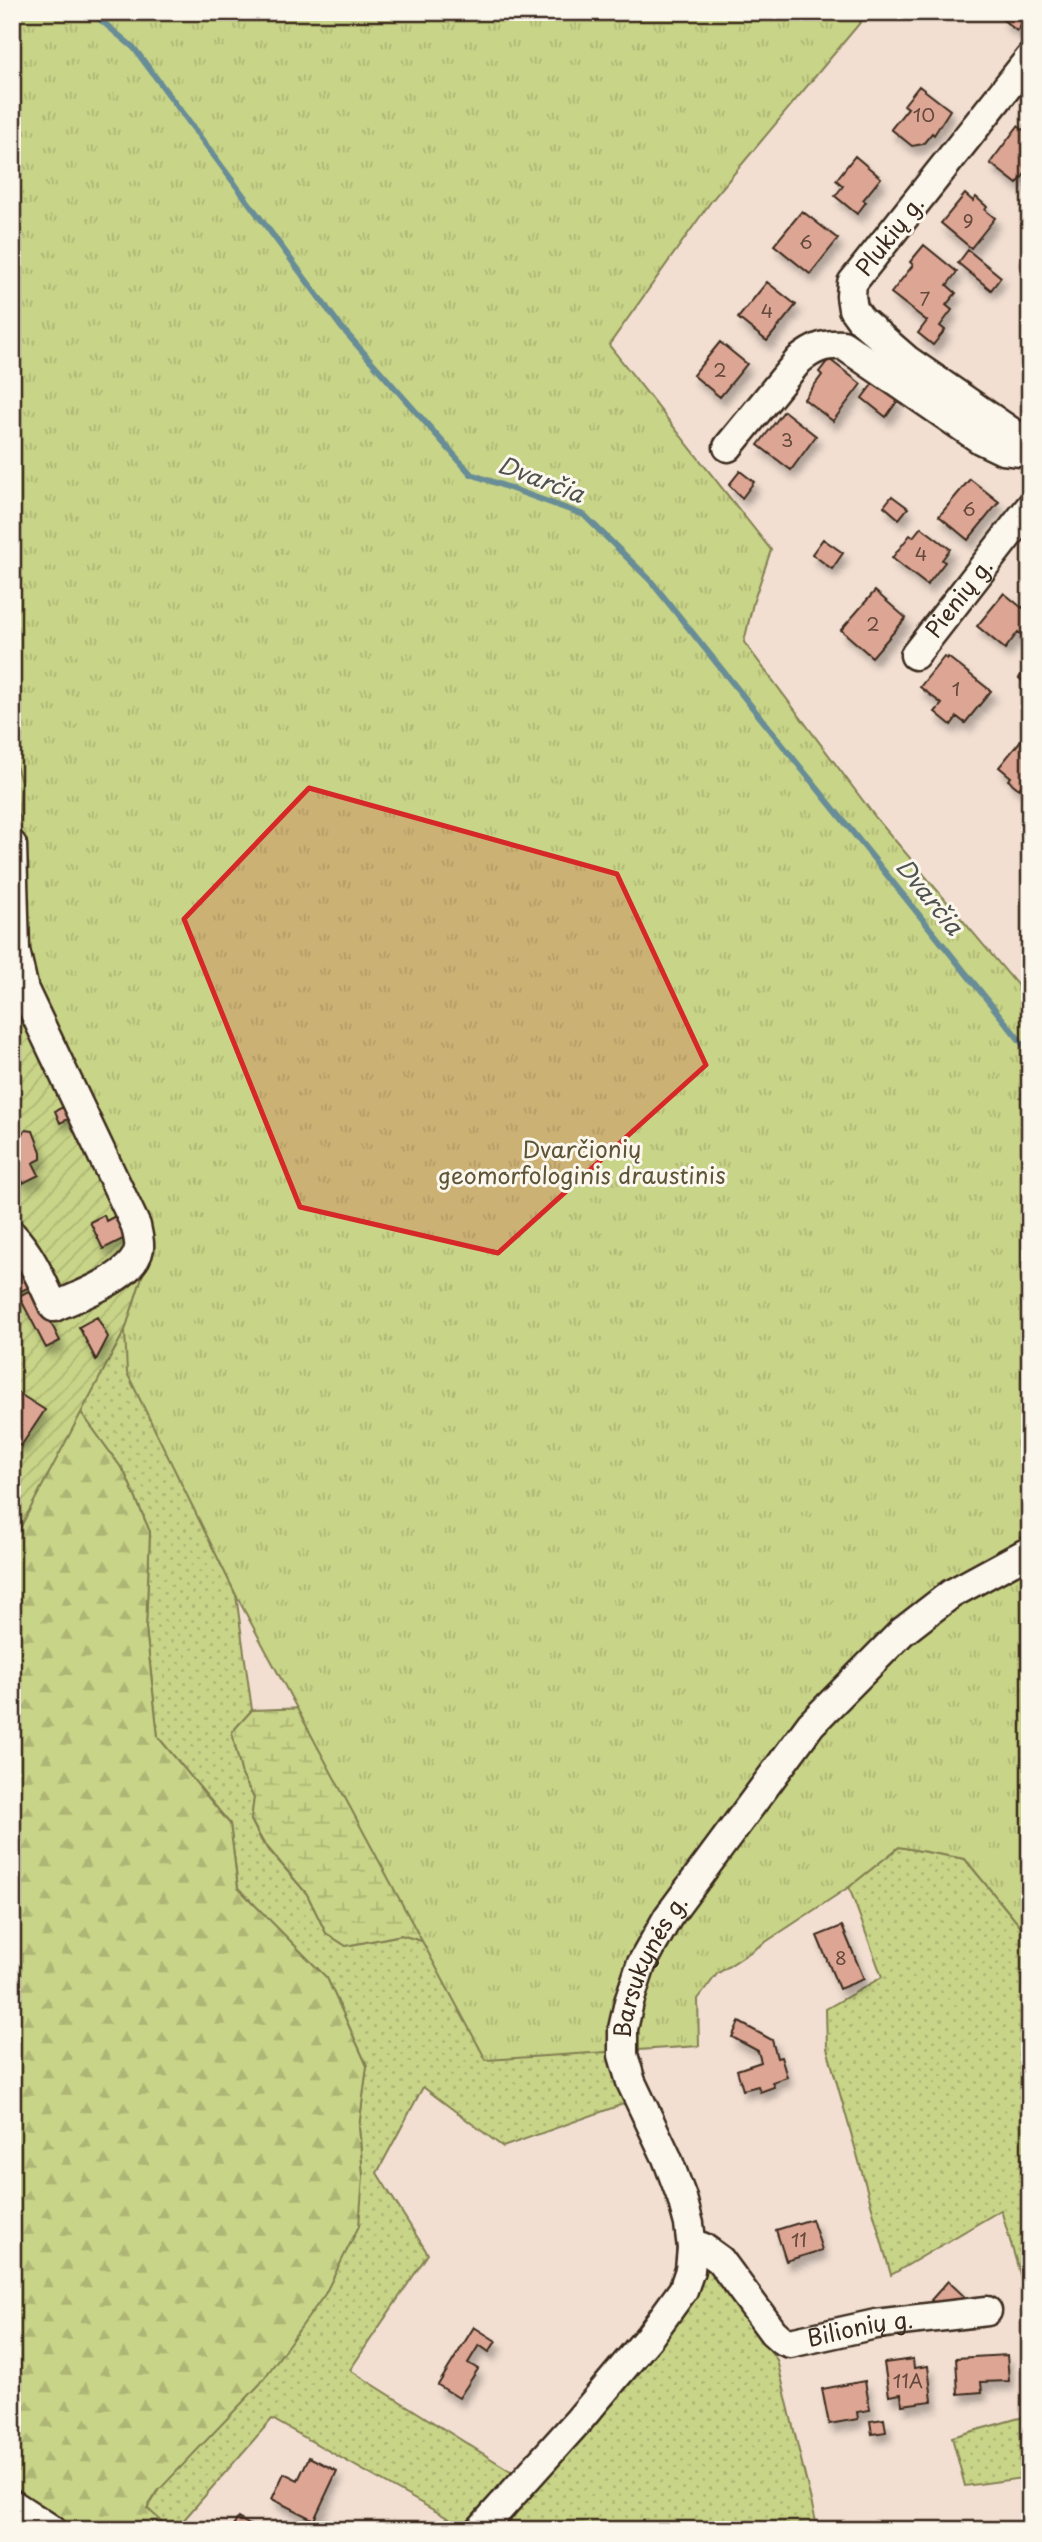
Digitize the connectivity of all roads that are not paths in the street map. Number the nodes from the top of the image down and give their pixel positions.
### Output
1 (1030, 58) edge
2 (1030, 445) edge
3 (728, 447) dead end
4 (1030, 453) edge
5 (1030, 507) edge
6 (915, 655) dead end
7 (12, 845) edge
8 (12, 1235) edge
9 (1030, 1551) edge
10 (692, 2248) junction
11 (987, 2311) dead end
12 (12, 2504) edge
13 (52, 2530) edge
14 (480, 2530) edge

1 - 2 street, Plukių g.
3 - 4 street
5 - 6 street, Pienių g.
7 - 8 street
9 - 10 street, Barsukynės g.
10 - 11 street, Bilionių g.
10 - 14 street, Barsukynės g.
12 - 13 street

